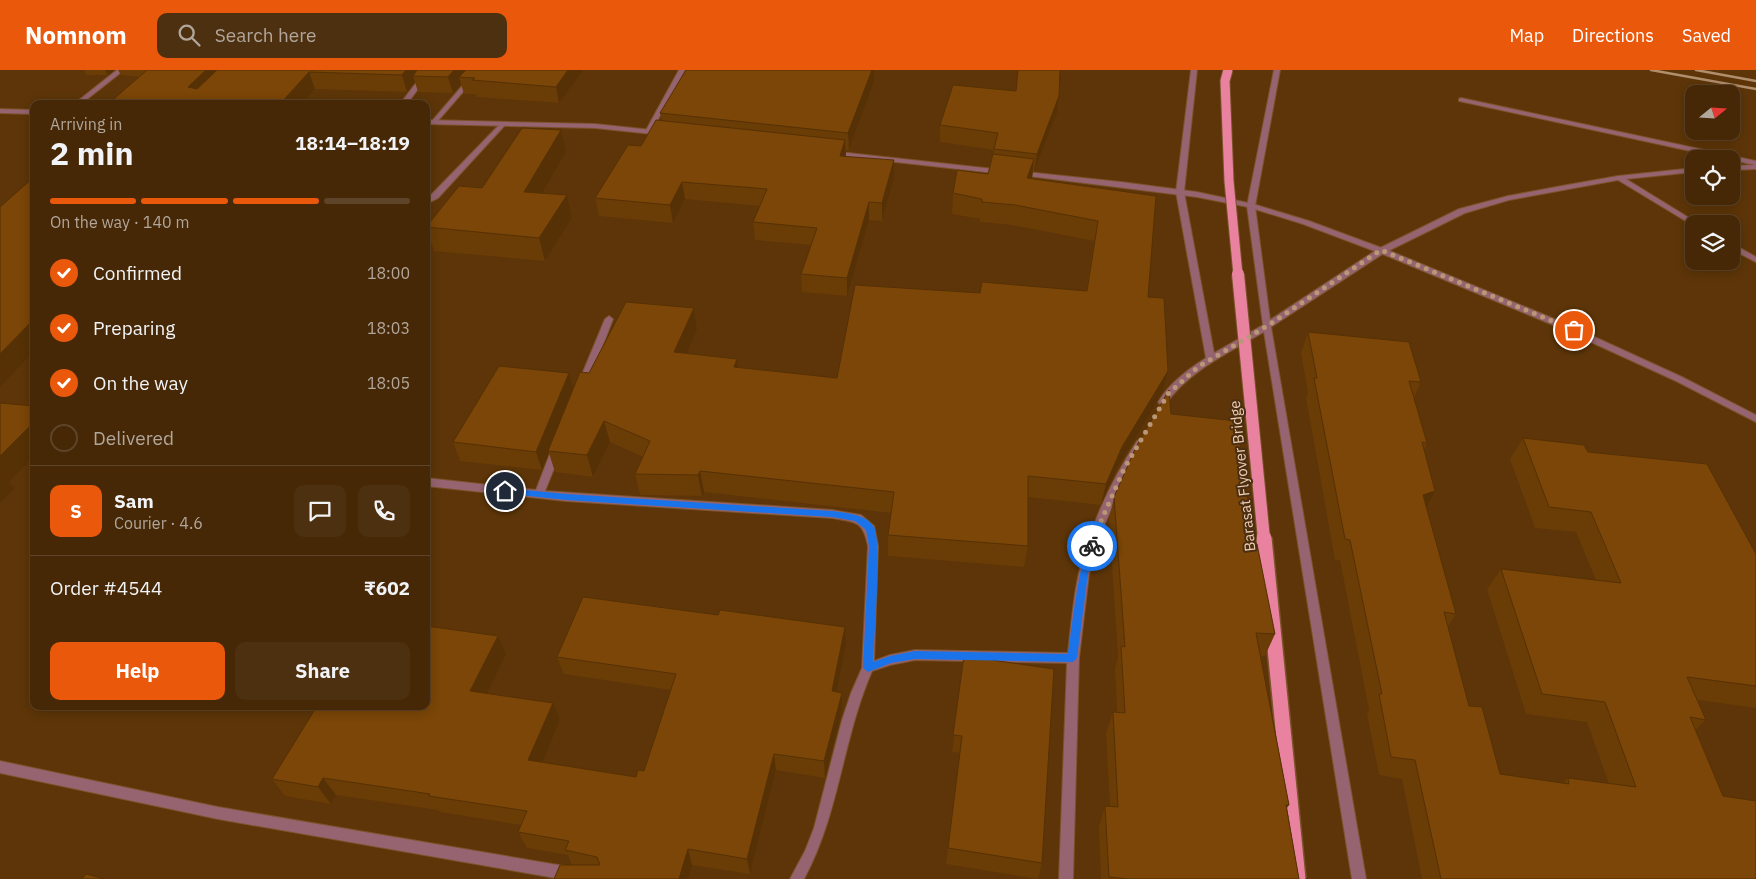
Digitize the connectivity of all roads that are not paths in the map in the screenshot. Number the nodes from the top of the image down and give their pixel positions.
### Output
1 (121, 70) edge
2 (429, 70) edge
3 (479, 70) edge
4 (682, 70) edge
5 (1194, 70) edge
6 (1228, 70) edge
7 (1277, 70) edge
8 (82, 100) edge
9 (406, 100) edge
10 (1460, 100) dead end
11 (0, 111) edge
12 (30, 112) edge
13 (430, 122) edge
14 (503, 124) junction
15 (648, 132) junction
16 (668, 134) edge
17 (826, 152) edge
18 (1756, 163) edge
19 (1740, 168) edge
20 (1756, 168) edge
21 (1685, 171) edge
22 (1618, 178) junction
23 (1180, 192) junction
24 (430, 199) edge
25 (1251, 206) junction
26 (1685, 218) edge
27 (1381, 250) junction
28 (1740, 250) edge
29 (1756, 260) edge
30 (609, 319) dead end
31 (1267, 326) junction
32 (1211, 360) junction
33 (579, 393) edge
34 (1158, 411) edge
35 (1756, 419) edge
36 (1144, 436) edge
37 (561, 439) edge
38 (430, 482) edge
39 (539, 494) junction
40 (1073, 658) junction
41 (868, 668) junction
42 (0, 767) edge
43 (588, 877) edge
44 (797, 879) edge
45 (1066, 879) edge
46 (1298, 879) edge
47 (1359, 879) edge

1 - 8 street
2 - 9 street
3 - 13 street
4 - 15 street
5 - 23 street
6 - 46 main road, Barasat Flyover Bridge, bridge
7 - 25 street
10 - 18 street
11 - 12 street
13 - 14 street
14 - 15 street
14 - 24 street
15 - 16 street
17 - 23 street
19 - 20 street
21 - 22 street
22 - 26 street
22 - 27 street
23 - 25 street
23 - 32 street
25 - 27 street
25 - 31 street
27 - 31 street
27 - 35 street
28 - 29 street
30 - 33 street
31 - 32 street
31 - 47 street
32 - 34 street
36 - 40 street
37 - 39 street
38 - 39 street
39 - 41 street
40 - 41 street
40 - 45 street
41 - 44 street
42 - 43 street

